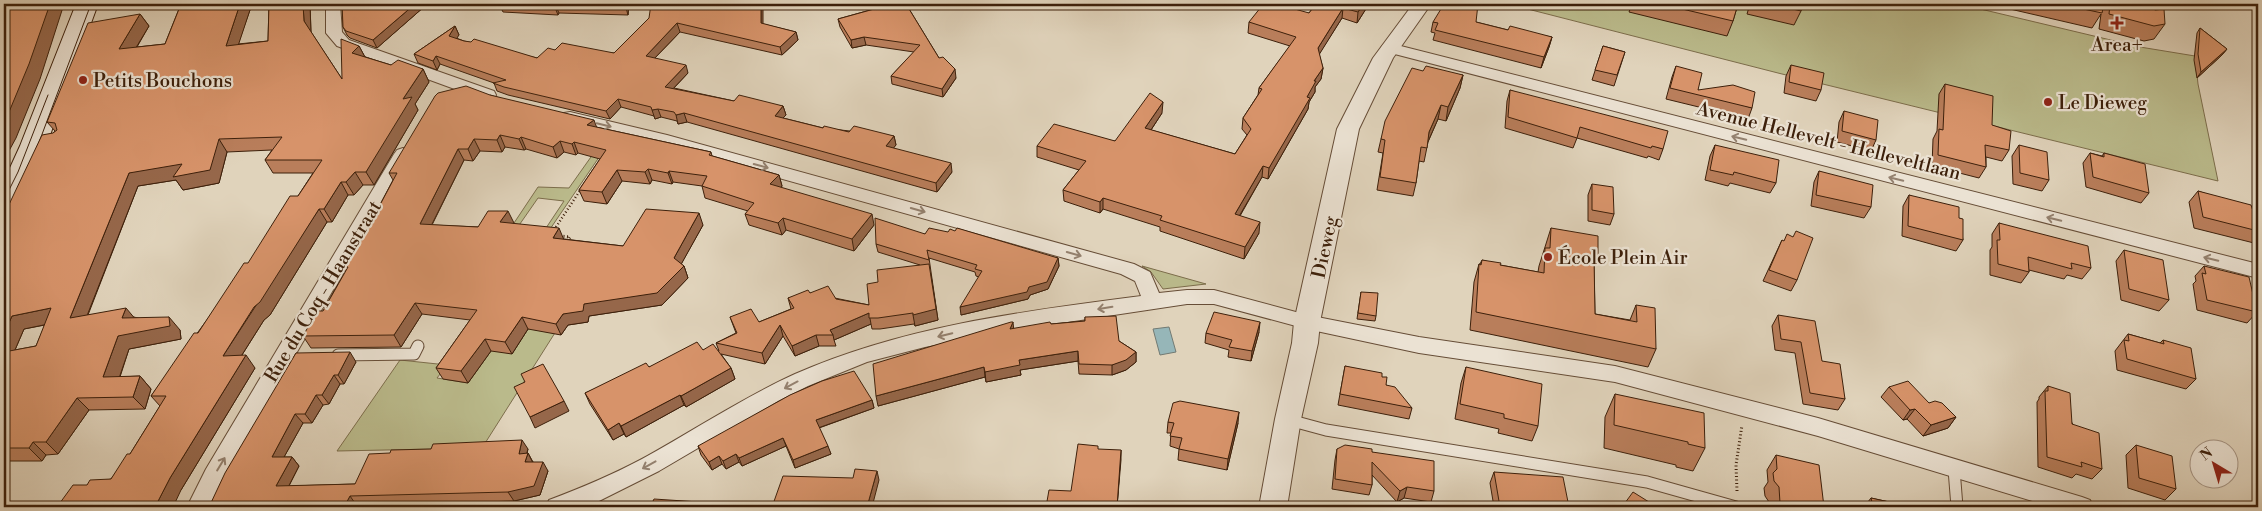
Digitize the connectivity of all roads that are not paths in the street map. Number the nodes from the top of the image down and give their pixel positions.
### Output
1 (86, 4) edge
2 (333, 4) edge
3 (1422, 4) edge
4 (1389, 48) junction
5 (456, 83) junction
6 (437, 98) edge
7 (502, 101) edge
8 (556, 114) edge
9 (414, 135) edge
10 (4, 208) edge
11 (2258, 272) edge
12 (1153, 301) junction
13 (1307, 322) junction
14 (418, 346) dead end
15 (331, 355) edge
16 (1288, 420) junction
17 (1954, 468) junction
18 (1737, 503) edge
19 (198, 507) edge
20 (557, 507) edge
21 (1273, 507) edge
22 (1957, 507) edge
23 (2082, 507) edge

1 - 10 main road
2 - 5 street
3 - 4 street, Dieweg
11 -> 4 street, Avenue Hellevelt - Helleveltlaan
4 - 13 street, Dieweg
5 - 6 street
5 - 7 street
8 -> 12 street
19 -> 9 street, Rue du Coq - Haanstraat
12 - 13 street
12 -> 20 street
13 - 16 street, Dieweg
13 - 17 street
14 - 15 lane
16 - 18 lane
16 - 21 street, Dieweg
17 - 22 lane
17 - 23 street

